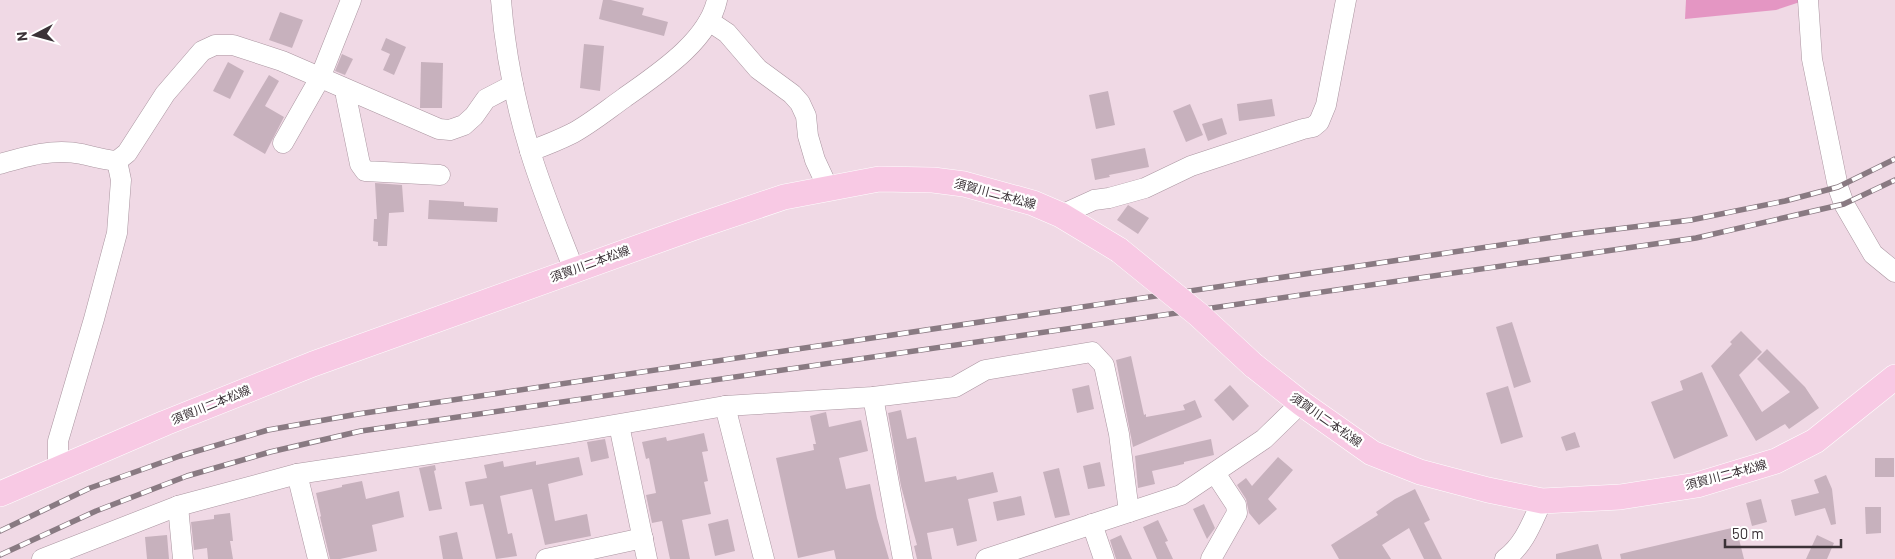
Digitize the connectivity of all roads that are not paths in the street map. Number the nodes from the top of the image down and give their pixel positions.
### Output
1 (351, 0) edge
2 (500, 0) edge
3 (717, 0) edge
4 (1346, 0) edge
5 (1808, 0) edge
6 (709, 21) junction
7 (320, 78) junction
8 (513, 85) junction
9 (347, 90) junction
10 (282, 143) dead end
11 (530, 151) junction
12 (117, 161) junction
13 (0, 164) edge
14 (440, 175) dead end
15 (828, 188) junction
16 (1061, 215) junction
17 (574, 270) junction
18 (1895, 272) edge
19 (1893, 384) edge
20 (873, 397) junction
21 (1301, 403) junction
22 (726, 406) junction
23 (619, 425) junction
24 (60, 468) junction
25 (297, 474) junction
26 (1215, 474) junction
27 (0, 494) edge
28 (1542, 501) junction
29 (178, 506) junction
30 (1129, 512) junction
31 (1092, 524) junction
32 (642, 538) junction
33 (42, 559) edge
34 (183, 559) edge
35 (318, 559) edge
36 (546, 559) edge
37 (647, 559) edge
38 (764, 559) edge
39 (903, 559) edge
40 (986, 559) edge
41 (1104, 559) edge
42 (1211, 559) edge
43 (1505, 559) edge

1 - 7 street
2 - 8 street
3 - 6 street
4 - 16 street
5 - 18 street
6 - 11 street
6 - 15 street
7 - 9 street
7 - 10 street
7 - 12 street
8 - 9 street
8 - 11 street
9 - 14 street
11 - 17 street
12 - 13 street
12 - 24 street
15 - 16 main road, 須賀川二本松線
15 - 17 main road, 須賀川二本松線
16 - 21 main road, 須賀川二本松線, bridge
17 - 24 main road, 須賀川二本松線
19 - 28 main road, 須賀川二本松線
20 - 22 street
20 - 30 street
20 - 39 street
21 - 26 street
21 - 28 main road, 須賀川二本松線
22 - 23 street
22 - 38 street
23 - 25 street
23 - 32 street
24 - 27 main road, 須賀川二本松線
25 - 29 street
25 - 35 street
26 - 30 street
26 - 42 street
28 - 43 street
29 - 33 street
29 - 34 street
30 - 31 street
31 - 40 street
31 - 41 street
32 - 36 street
32 - 37 street

